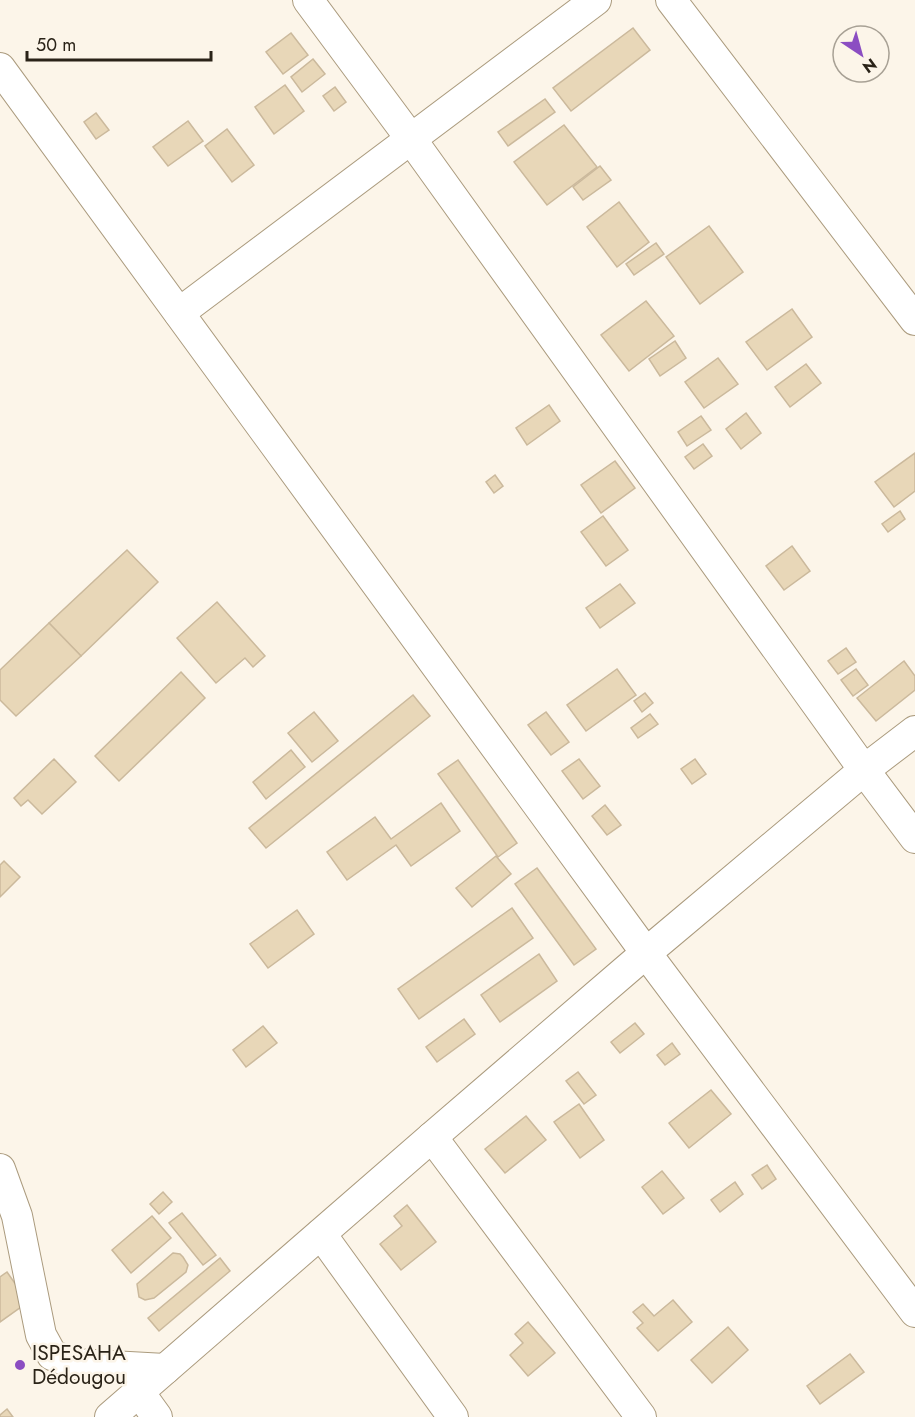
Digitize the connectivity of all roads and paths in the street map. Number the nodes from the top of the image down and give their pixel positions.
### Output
1 (308, 0) edge
2 (596, 0) edge
3 (671, 0) edge
4 (0, 68) edge
5 (411, 139) junction
6 (179, 313) junction
7 (915, 320) edge
8 (915, 731) edge
9 (864, 770) junction
10 (915, 838) edge
11 (646, 953) junction
12 (432, 1137) junction
13 (0, 1169) edge
14 (321, 1234) junction
15 (915, 1312) edge
16 (165, 1369) junction
17 (139, 1392) junction
18 (110, 1417) edge
19 (157, 1417) edge
20 (453, 1417) edge
21 (641, 1417) edge

1 - 5 street
2 - 5 street
3 - 7 street
4 - 6 street
5 - 6 street
5 - 9 street
6 - 11 street
8 - 9 street
9 - 10 street
9 - 11 street
11 - 12 street
11 - 15 street
12 - 14 street
12 - 21 street
13 - 16 street
14 - 16 street
14 - 20 street
16 - 17 street
17 - 18 street
17 - 19 street

